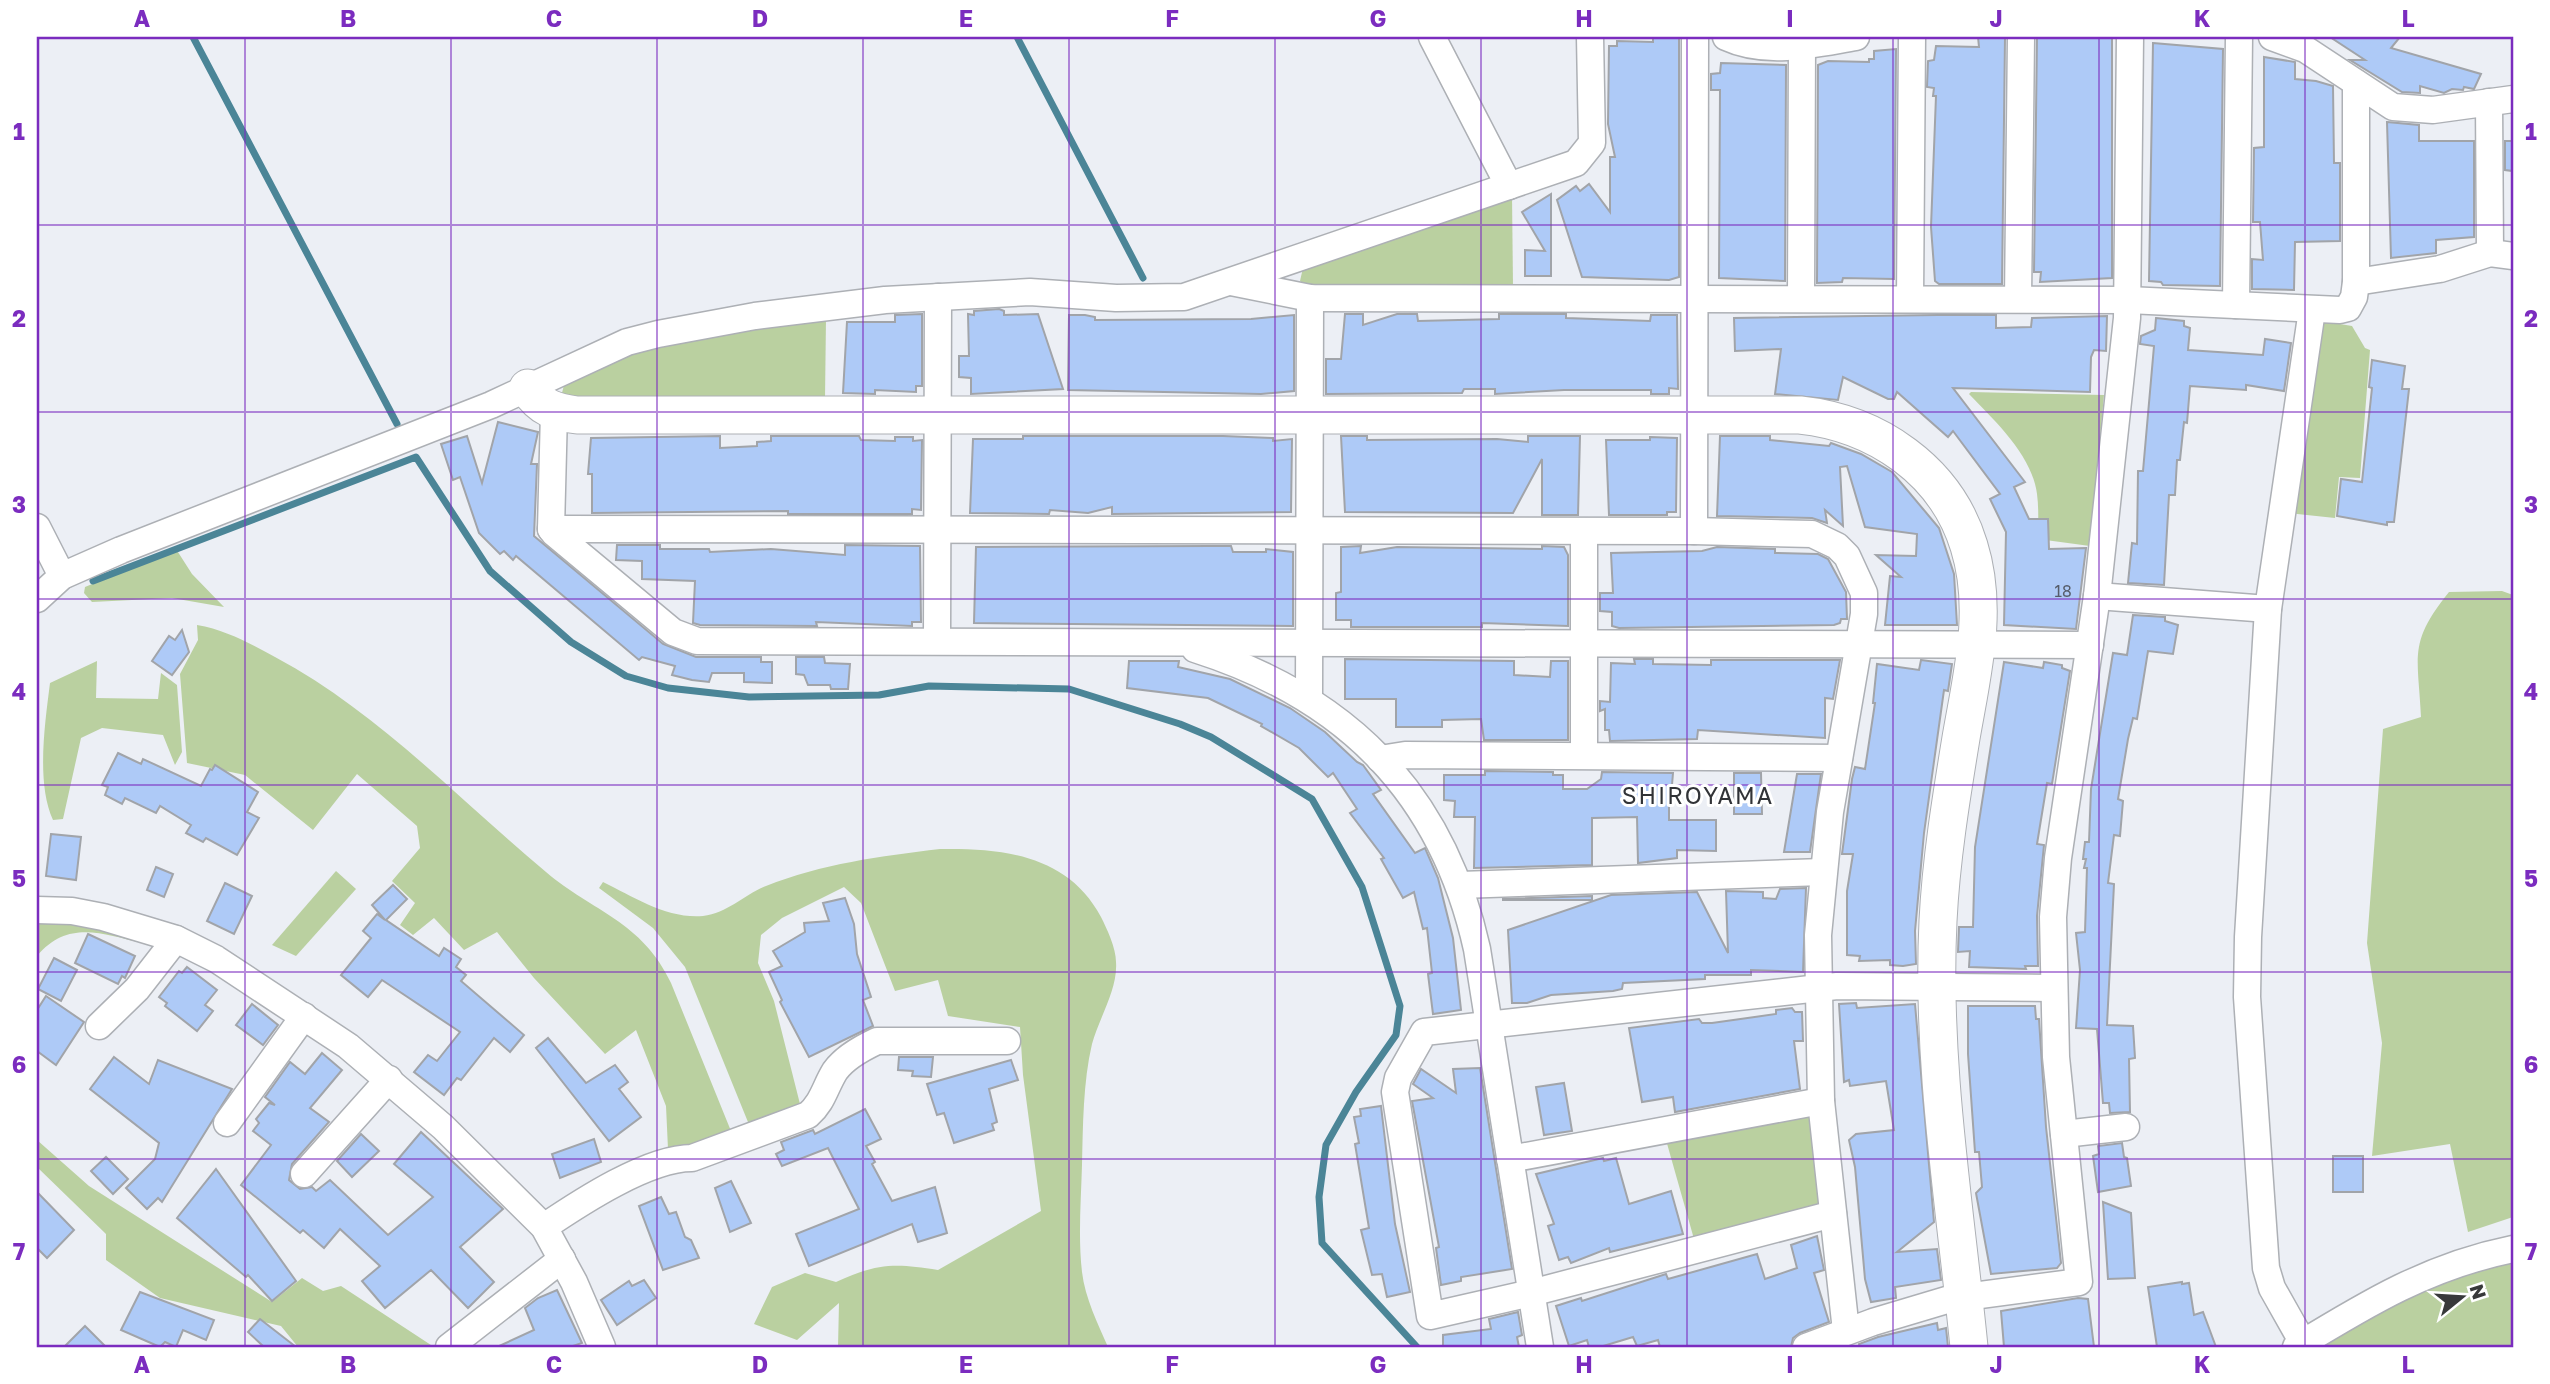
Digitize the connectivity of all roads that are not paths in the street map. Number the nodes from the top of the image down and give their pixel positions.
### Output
1 (1432, 37) edge
2 (1590, 37) edge
3 (1695, 37) edge
4 (1726, 37) edge
5 (1856, 37) edge
6 (1912, 37) edge
7 (2021, 37) edge
8 (2130, 37) edge
9 (2239, 37) edge
10 (2272, 37) edge
11 (1802, 45) junction
12 (2356, 83) junction
13 (2501, 101) edge
14 (1509, 186) junction
15 (2501, 254) edge
16 (1231, 282) junction
17 (2356, 282) junction
18 (938, 297) junction
19 (1694, 297) junction
20 (1311, 298) junction
21 (1801, 298) junction
22 (1910, 299) junction
23 (2018, 299) junction
24 (2128, 300) junction
25 (2236, 306) junction
26 (2312, 310) junction
27 (541, 400) junction
28 (939, 414) junction
29 (1311, 415) junction
30 (1694, 415) junction
31 (37, 527) edge
32 (551, 528) junction
33 (938, 531) junction
34 (1310, 531) junction
35 (1694, 531) junction
36 (1584, 532) junction
37 (62, 576) junction
38 (2097, 596) junction
39 (37, 599) edge
40 (2268, 609) junction
41 (937, 641) junction
42 (1174, 642) junction
43 (1310, 643) junction
44 (1584, 643) junction
45 (1858, 644) junction
46 (1977, 644) junction
47 (2090, 645) junction
48 (1309, 699) junction
49 (1584, 755) junction
50 (1839, 758) junction
51 (1380, 759) junction
52 (1823, 872) junction
53 (1460, 885) junction
54 (37, 910) edge
55 (176, 939) junction
56 (1936, 987) junction
57 (1817, 988) junction
58 (2053, 988) junction
59 (304, 1016) junction
60 (1489, 1023) junction
61 (99, 1026) dead end
62 (1007, 1041) dead end
63 (389, 1079) junction
64 (1821, 1101) junction
65 (227, 1123) dead end
66 (2126, 1127) dead end
67 (2064, 1134) junction
68 (1510, 1158) junction
69 (304, 1174) dead end
70 (1833, 1214) junction
71 (544, 1227) junction
72 (2513, 1249) edge
73 (562, 1259) junction
74 (1531, 1293) junction
75 (1964, 1296) junction
76 (1846, 1331) junction
77 (2300, 1345) edge
78 (449, 1347) edge
79 (602, 1347) edge
80 (1540, 1347) edge
81 (1806, 1347) edge
82 (1969, 1347) edge

1 - 14 street
2 - 14 street
3 - 19 street
4 - 11 street
5 - 11 street
6 - 22 street
7 - 23 street
8 - 24 street
9 - 25 street
10 - 12 street
11 - 21 street
12 - 13 street
12 - 17 street
13 - 15 street
14 - 16 street
15 - 17 street
16 - 18 street
16 - 20 street
17 - 26 street
18 - 27 street
18 - 28 street
19 - 20 street
19 - 21 street
19 - 30 street
20 - 29 street
21 - 22 street
22 - 23 street
23 - 24 street
24 - 25 street
24 - 38 street
25 - 26 street
26 - 40 street
27 - 28 street
27 - 32 street
27 - 37 street
28 - 29 street
28 - 33 street
29 - 30 street
29 - 34 street
30 - 35 street
30 - 46 street
31 - 37 street
32 - 33 street
32 - 41 street
33 - 34 street
33 - 41 street
34 - 36 street
34 - 43 street
35 - 36 street
35 - 45 street
36 - 44 street
37 - 39 street
38 - 40 street
38 - 47 street
40 - 77 street
41 - 42 street
42 - 43 street
42 - 48 street
43 - 44 street
43 - 48 street
44 - 45 street
44 - 49 street
45 - 46 street
45 - 50 street
46 - 47 street
46 - 56 street
47 - 58 street
48 - 51 street
49 - 50 street
49 - 51 street
50 - 52 street
51 - 53 street
52 - 53 street
52 - 57 street
53 - 60 street
54 - 55 street
55 - 59 street
55 - 61 street
56 - 57 street
56 - 58 street
56 - 75 street
57 - 60 street
57 - 64 street
58 - 67 street
59 - 63 street
59 - 65 street
60 - 68 street
60 - 74 street
62 - 71 street
63 - 69 street
63 - 71 street
64 - 68 street
64 - 70 street
66 - 67 street
67 - 75 street
68 - 74 street
70 - 74 street
70 - 76 street
71 - 73 street
72 - 77 street
73 - 78 street
73 - 79 street
74 - 80 street
75 - 76 street
75 - 82 street
76 - 81 street

